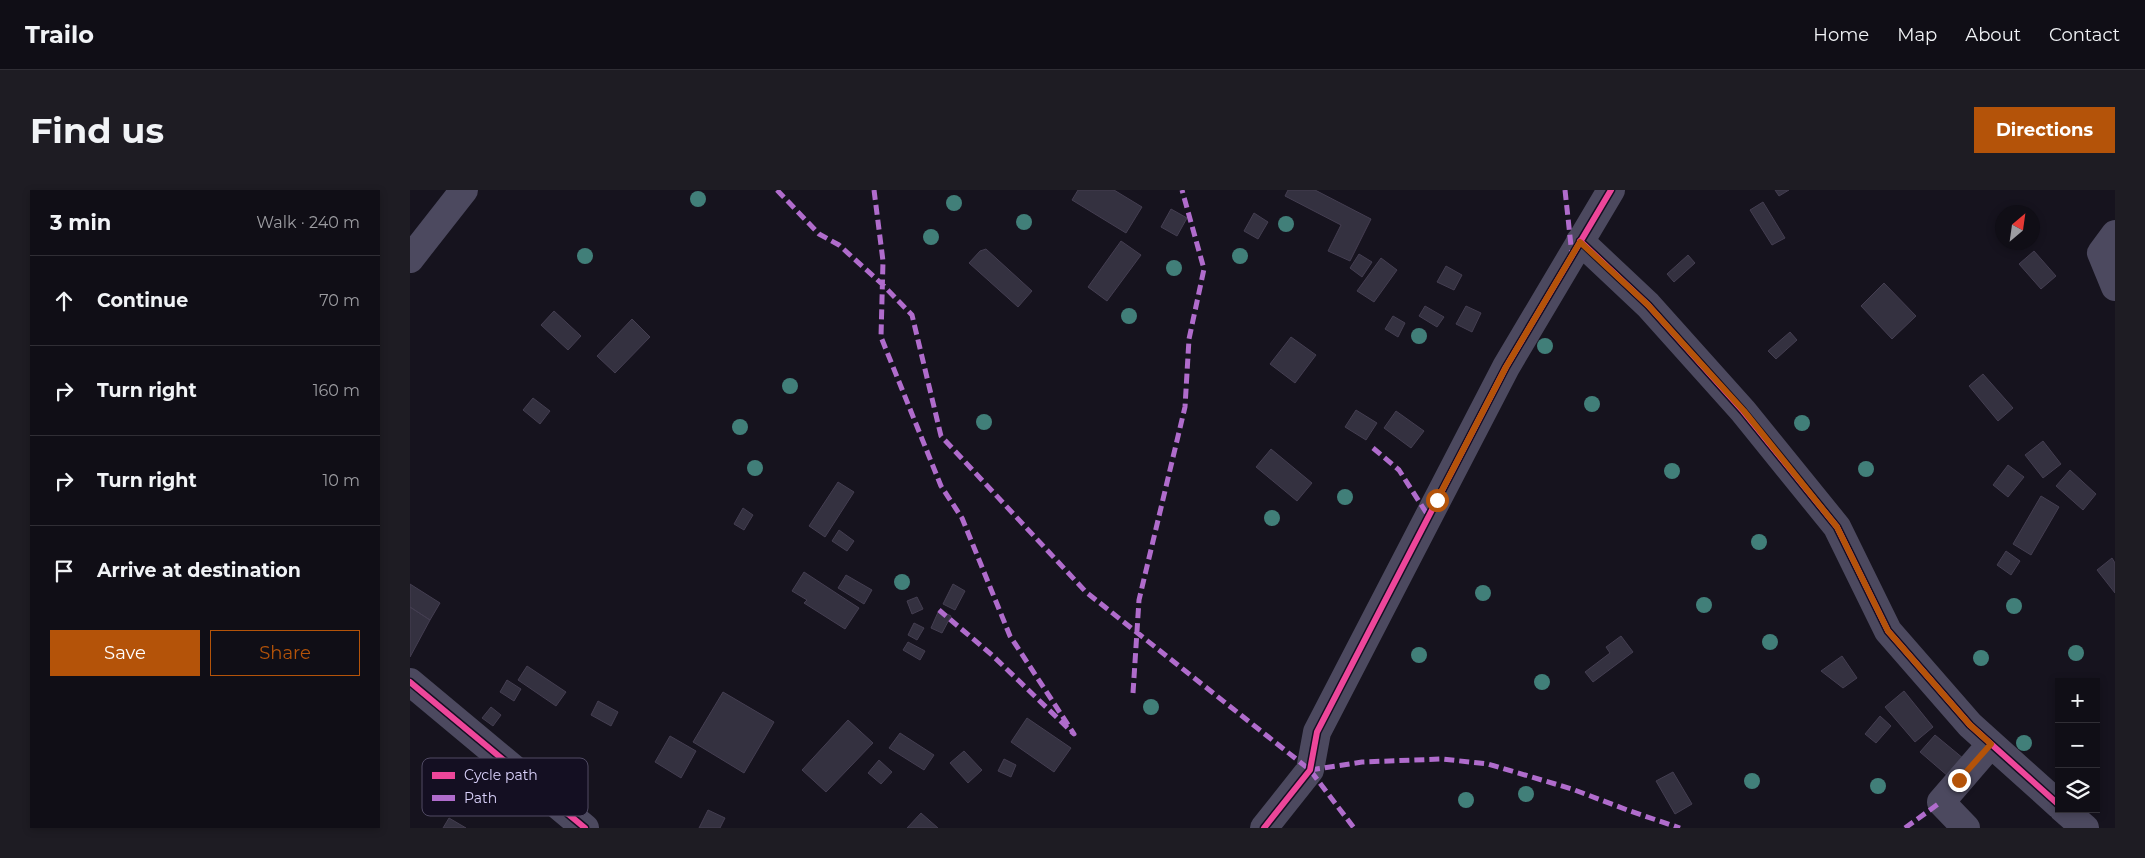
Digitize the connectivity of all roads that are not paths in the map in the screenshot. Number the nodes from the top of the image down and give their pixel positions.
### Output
1 (464, 190) edge
2 (1611, 190) edge
3 (2115, 234) edge
4 (1580, 242) junction
5 (410, 259) edge
6 (2115, 287) edge
7 (410, 682) edge
8 (1991, 744) junction
9 (501, 758) edge
10 (2055, 801) edge
11 (2067, 813) edge
12 (570, 816) edge
13 (584, 828) edge
14 (1264, 828) edge
15 (1966, 828) edge
16 (2084, 828) edge

1 - 5 street
2 - 4 street
3 - 6 street
4 - 8 street
4 - 14 street
7 - 9 street
8 - 10 street
8 - 15 street
11 - 16 street
12 - 13 street

